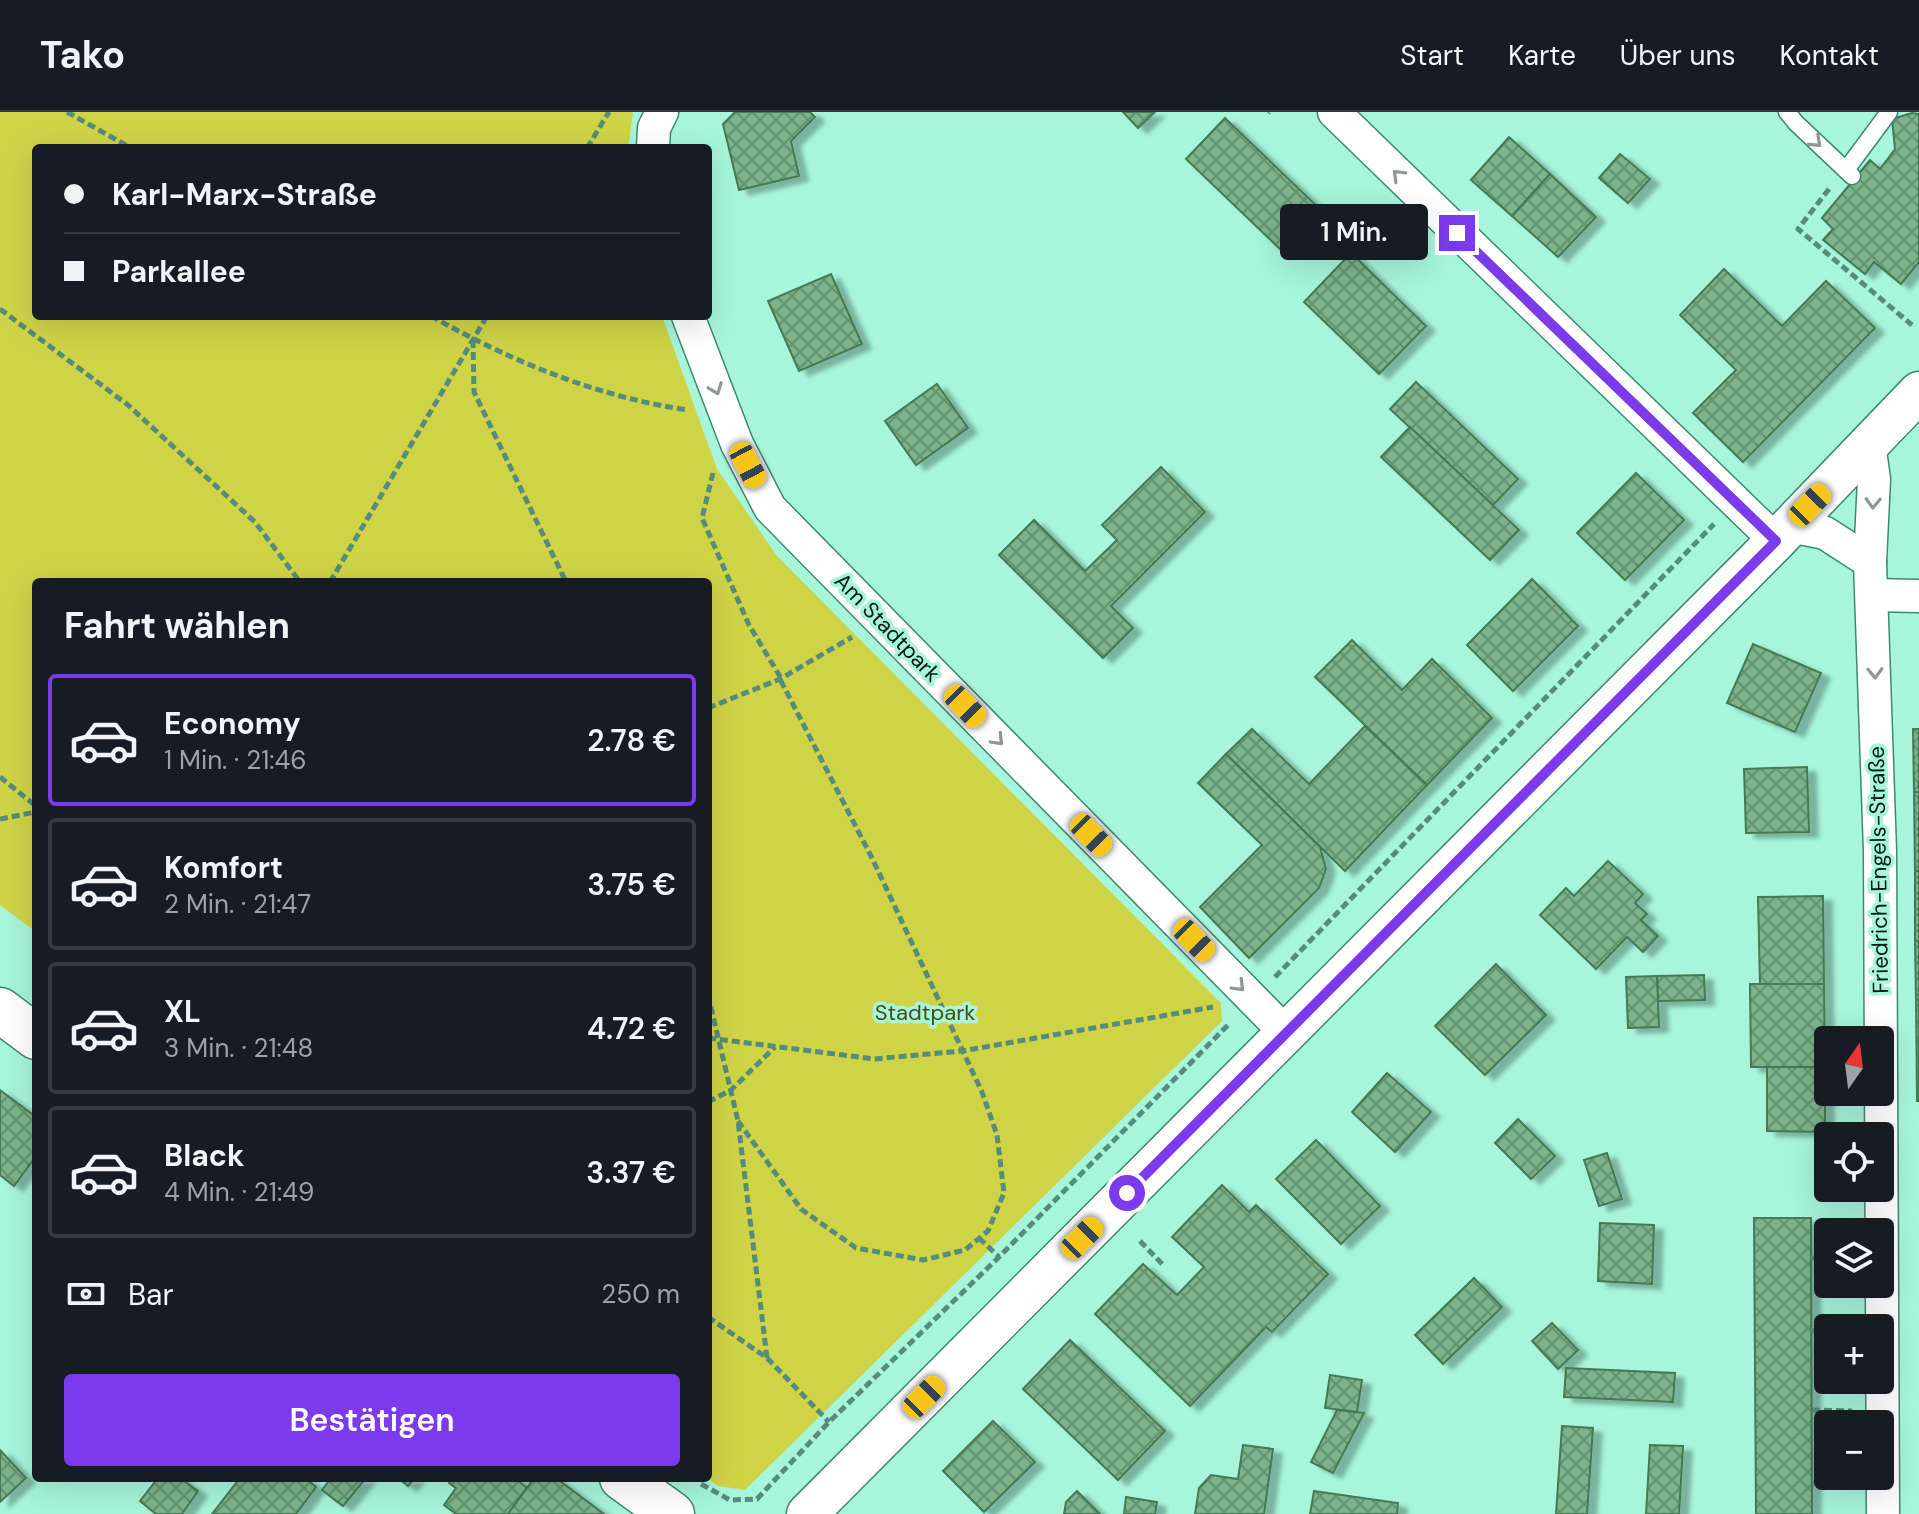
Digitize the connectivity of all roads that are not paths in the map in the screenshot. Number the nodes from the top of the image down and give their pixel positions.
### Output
1 (662, 112) edge
2 (1334, 112) edge
3 (1787, 112) edge
4 (1889, 112) edge
5 (653, 144) edge
6 (690, 320) edge
7 (1919, 392) edge
8 (1869, 444) junction
9 (1783, 533) junction
10 (1870, 562) junction
11 (1873, 595) junction
12 (1919, 596) edge
13 (0, 1010) edge
14 (1286, 1033) junction
15 (32, 1034) edge
16 (634, 1482) edge
17 (688, 1500) edge
18 (807, 1514) edge
19 (1883, 1514) edge

1 - 5 street
9 -> 2 street
3 -> 4 lane
6 -> 14 street, Am Stadtpark
7 - 8 street
8 - 9 street
8 -> 10 street, Friedrich-Engels-Straße
9 - 10 street
9 - 14 street
10 - 11 street, Friedrich-Engels-Straße
11 - 12 street
11 -> 19 street, Friedrich-Engels-Straße
13 - 15 main road
14 - 18 street
16 - 17 main road

